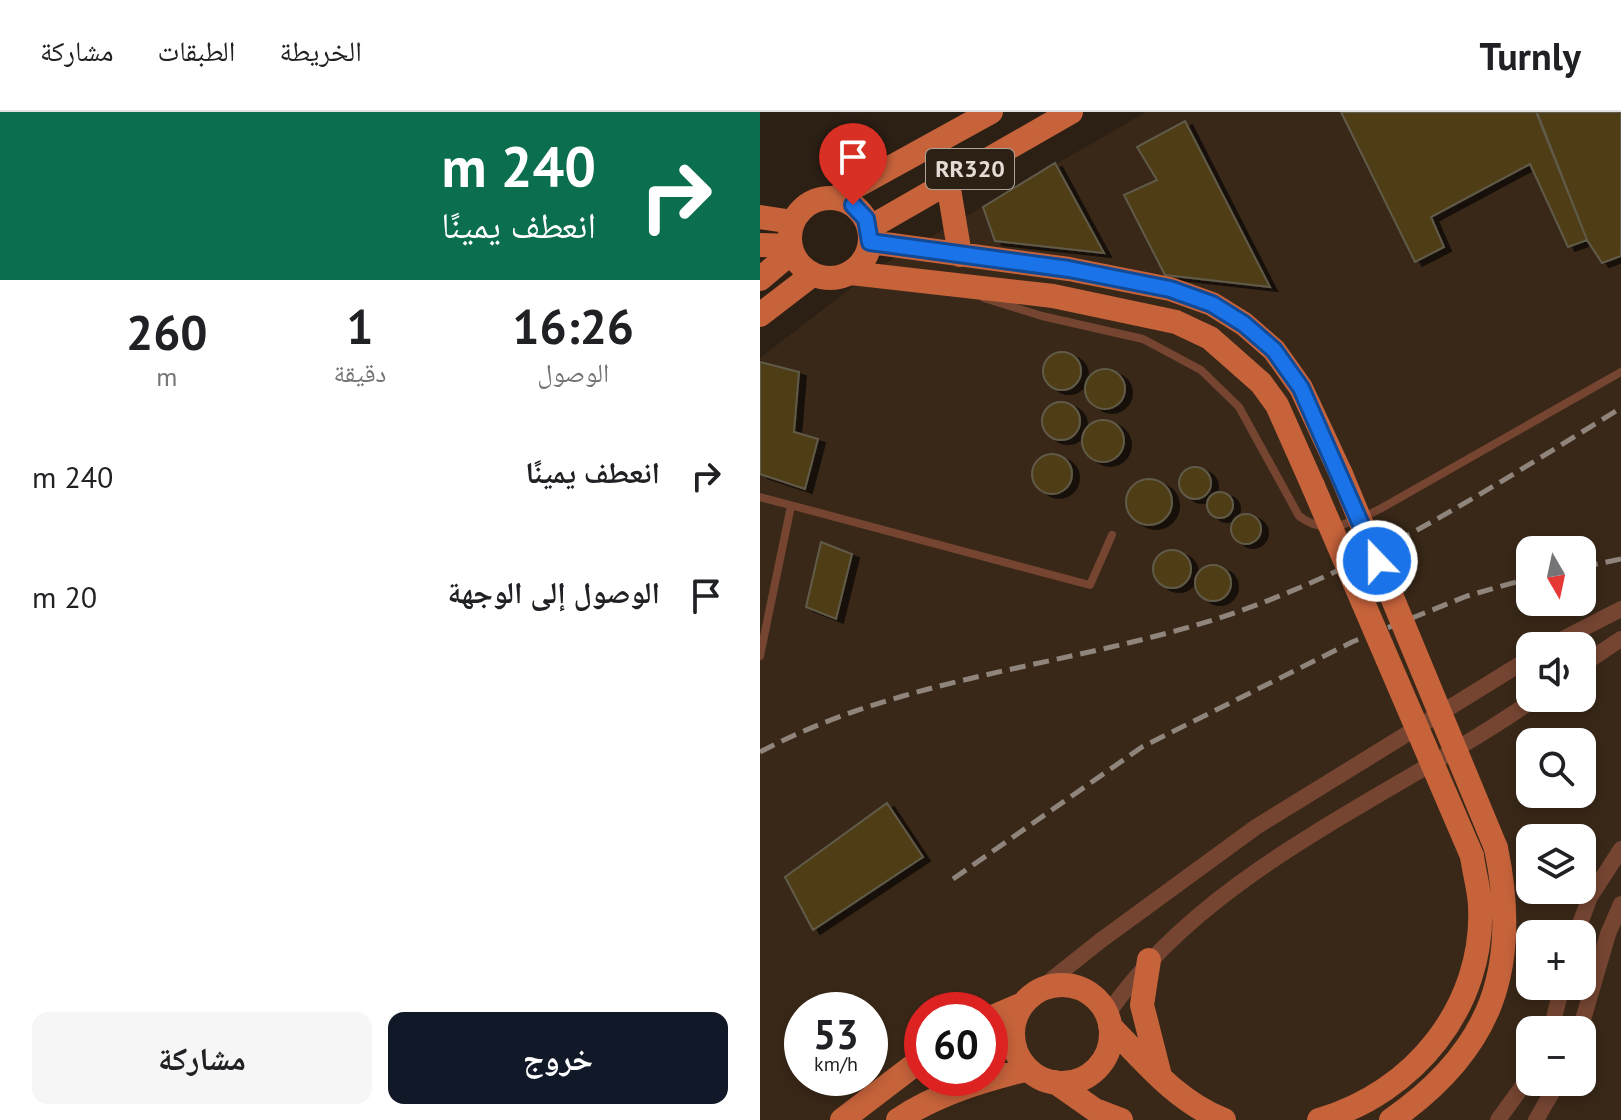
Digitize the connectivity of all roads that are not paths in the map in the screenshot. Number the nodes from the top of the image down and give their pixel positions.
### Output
1 (991, 112) edge
2 (1071, 112) edge
3 (948, 183) junction
4 (835, 198) junction
5 (760, 217) edge
6 (793, 222) junction
7 (870, 235) junction
8 (760, 245) edge
9 (791, 249) junction
10 (960, 255) junction
11 (851, 273) junction
12 (812, 275) junction
13 (760, 279) edge
14 (941, 285) junction
15 (760, 315) edge
16 (1621, 372) edge
17 (760, 497) edge
18 (791, 506) junction
19 (1112, 535) dead end
20 (1621, 609) edge
21 (1576, 632) edge
22 (1621, 639) edge
23 (760, 656) edge
24 (1596, 656) edge
25 (1516, 667) edge
26 (1516, 711) edge
27 (1621, 849) edge
28 (1621, 904) edge
29 (1581, 920) edge
30 (1149, 960) junction
31 (1030, 998) junction
32 (1008, 1009) edge
33 (1584, 1016) edge
34 (1109, 1020) junction
35 (1028, 1069) junction
36 (904, 1073) edge
37 (1160, 1078) junction
38 (1055, 1082) junction
39 (1516, 1095) edge
40 (1550, 1096) edge
41 (842, 1120) edge
42 (898, 1120) edge
43 (1121, 1120) edge
44 (1224, 1120) edge
45 (1319, 1120) edge
46 (1391, 1120) edge
47 (1498, 1120) edge
48 (1536, 1120) edge

1 - 4 main road, RR320
2 - 3 main road, RR320
3 - 7 main road, RR320
3 - 10 main road
4 - 6 main road, RR320
4 - 7 main road
5 - 6 main road
6 - 9 main road
7 - 10 main road
7 - 11 main road, RR320
8 - 9 main road
9 - 12 main road
9 - 13 main road
10 - 46 main road, bridge
11 - 12 main road
11 - 14 main road
12 - 15 main road
14 - 16 lane
14 - 45 main road, bridge
17 - 18 lane
18 - 19 lane
18 - 23 lane
20 - 21 street
22 - 24 street
25 - 31 street
26 - 30 street
27 - 29 street
28 - 33 street
30 - 34 street
30 - 37 main road
31 - 32 main road
31 - 34 main road
31 - 35 main road
34 - 37 main road
34 - 38 main road
35 - 38 main road
35 - 42 main road
36 - 41 main road
37 - 44 main road
38 - 43 main road
39 - 47 street
40 - 48 street

